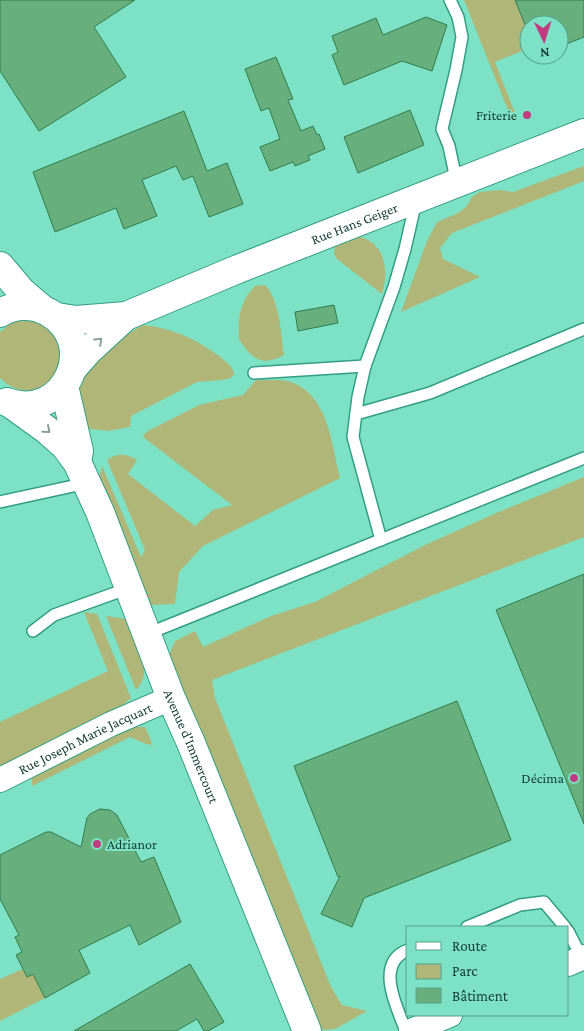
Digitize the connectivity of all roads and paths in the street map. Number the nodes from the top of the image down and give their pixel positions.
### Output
1 (450, 0) edge
2 (584, 133) edge
3 (457, 184) junction
4 (416, 199) junction
5 (0, 266) edge
6 (0, 313) edge
7 (49, 313) junction
8 (126, 316) junction
9 (584, 330) edge
10 (365, 366) junction
11 (254, 373) dead end
12 (69, 377) junction
13 (6, 401) edge
14 (356, 414) junction
15 (584, 458) edge
16 (82, 472) junction
17 (0, 502) edge
18 (381, 540) junction
19 (129, 588) junction
20 (33, 631) dead end
21 (147, 634) junction
22 (171, 698) junction
23 (0, 780) edge
24 (470, 926) edge
25 (564, 926) edge
26 (569, 934) edge
27 (406, 952) edge
28 (578, 960) edge
29 (448, 1016) edge
30 (307, 1031) edge
31 (406, 1031) edge
32 (411, 1031) edge

1 - 3 lane
2 - 3 main road, Rue Hans Geiger
3 - 4 main road, Rue Hans Geiger
4 - 8 main road, Rue Hans Geiger
4 - 10 lane
5 - 7 main road
6 - 7 main road, Rue Hans Geiger
7 - 8 main road, Rue Hans Geiger
7 - 12 main road, Avenue d'Immercourt
12 -> 8 main road, Rue Hans Geiger
9 - 14 lane
10 - 11 lane
10 - 14 lane
12 - 13 main road, Rue Hans Geiger
12 - 16 main road, Avenue d'Immercourt
13 -> 16 main road, Avenue d'Immercourt
14 - 18 lane
15 - 18 lane
16 - 17 lane
16 - 19 main road, Avenue d'Immercourt
18 - 21 lane
19 - 20 lane
19 - 21 main road, Avenue d'Immercourt
21 - 22 main road, Avenue d'Immercourt
22 - 23 street, Rue Joseph Marie Jacquart
22 - 30 main road, Avenue d'Immercourt
24 - 25 lane
26 - 28 lane
27 - 31 lane
29 - 32 street

